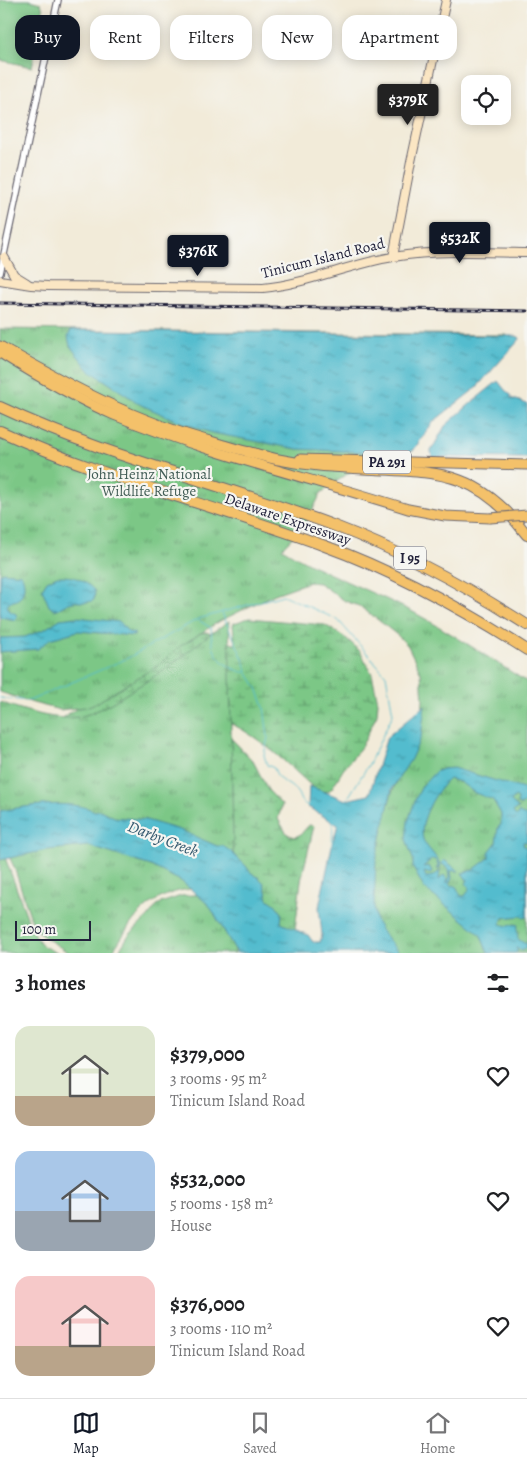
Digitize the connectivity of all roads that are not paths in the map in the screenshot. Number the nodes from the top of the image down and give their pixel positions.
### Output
1 (58, 0) edge
2 (446, 0) edge
3 (8, 238) junction
4 (0, 246) edge
5 (527, 254) edge
6 (4, 257) junction
7 (393, 257) junction
8 (0, 269) edge
9 (0, 280) edge
10 (31, 286) junction
11 (0, 346) edge
12 (0, 354) edge
13 (0, 407) edge
14 (0, 432) edge
15 (248, 452) junction
16 (527, 465) edge
17 (527, 515) edge
18 (527, 535) edge
19 (527, 625) edge
20 (527, 650) edge

1 - 3 street
2 - 7 street, Tinicum Island Road
3 - 4 street
3 - 6 street
5 - 7 street
6 - 8 street
6 - 10 street
7 - 10 street, Tinicum Island Road
9 - 10 street, Tinicum Island Road
11 - 15 main road, PA 291
12 - 17 main road, PA 291, bridge
13 - 19 highway, Delaware Expressway / I 95
14 - 20 highway, Delaware Expressway / I 95
15 - 16 main road, PA 291
15 - 18 highway

